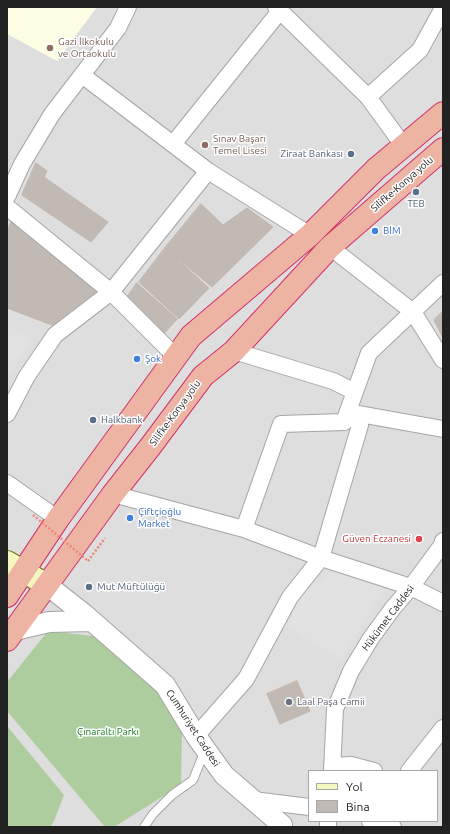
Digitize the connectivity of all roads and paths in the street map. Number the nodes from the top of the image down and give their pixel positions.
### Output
1 (128, 7) edge
2 (443, 8) edge
3 (278, 9) edge
4 (82, 75) junction
5 (368, 97) junction
6 (443, 113) edge
7 (173, 144) junction
8 (403, 145) junction
9 (443, 149) edge
10 (208, 171) junction
11 (7, 197) edge
12 (7, 207) edge
13 (310, 235) junction
14 (330, 247) junction
15 (443, 283) edge
16 (111, 292) junction
17 (413, 312) junction
18 (234, 351) junction
19 (176, 357) junction
20 (443, 360) edge
21 (355, 392) junction
22 (348, 412) junction
23 (7, 414) edge
24 (443, 429) edge
25 (7, 483) edge
26 (113, 494) junction
27 (33, 515) dead end
28 (58, 518) junction
29 (244, 530) junction
30 (105, 538) dead end
31 (443, 541) edge
32 (321, 558) junction
33 (15, 567) edge
34 (47, 585) junction
35 (411, 587) junction
36 (7, 596) edge
37 (443, 603) edge
38 (92, 621) junction
39 (11, 635) edge
40 (443, 728) edge
41 (200, 743) junction
42 (332, 768) edge
43 (370, 770) edge
44 (409, 770) edge
45 (253, 800) junction
46 (308, 807) edge
47 (374, 822) edge
48 (284, 826) edge
49 (144, 827) edge
50 (393, 827) edge

1 - 4 street
2 - 5 street
3 - 5 street
3 - 7 street
4 - 7 street
4 - 11 street
5 - 8 street
6 - 8 highway
7 - 10 street
8 - 13 highway
9 - 14 highway, Silifke-Konya yolu
10 - 13 street
10 - 16 street
12 - 16 street
13 - 19 highway
14 - 17 street
14 - 18 highway, Silifke-Konya yolu
15 - 17 street
16 - 19 street
16 - 23 street
17 - 20 street
17 - 21 street
18 - 21 street
18 - 26 highway, Silifke-Konya yolu
19 - 28 highway
21 - 22 street
22 - 24 street
22 - 29 street
22 - 32 street
25 - 28 street
26 - 29 street
26 - 34 highway, Silifke-Konya yolu
27 - 30 path, bridge
28 - 33 highway
29 - 32 street
31 - 35 street, Hükümet Caddesi
32 - 35 street
32 - 41 street
33 - 34 main road
33 - 36 highway
34 - 38 street, Cumhuriyet Caddesi
34 - 39 highway, Silifke-Konya yolu
35 - 37 street
35 - 42 street, Hükümet Caddesi
38 - 39 street
38 - 41 street, Cumhuriyet Caddesi
40 - 44 street
41 - 45 street, Cumhuriyet Caddesi
41 - 49 lane
42 - 43 street
45 - 46 street
45 - 48 street, Cumhuriyet Caddesi
47 - 50 street

